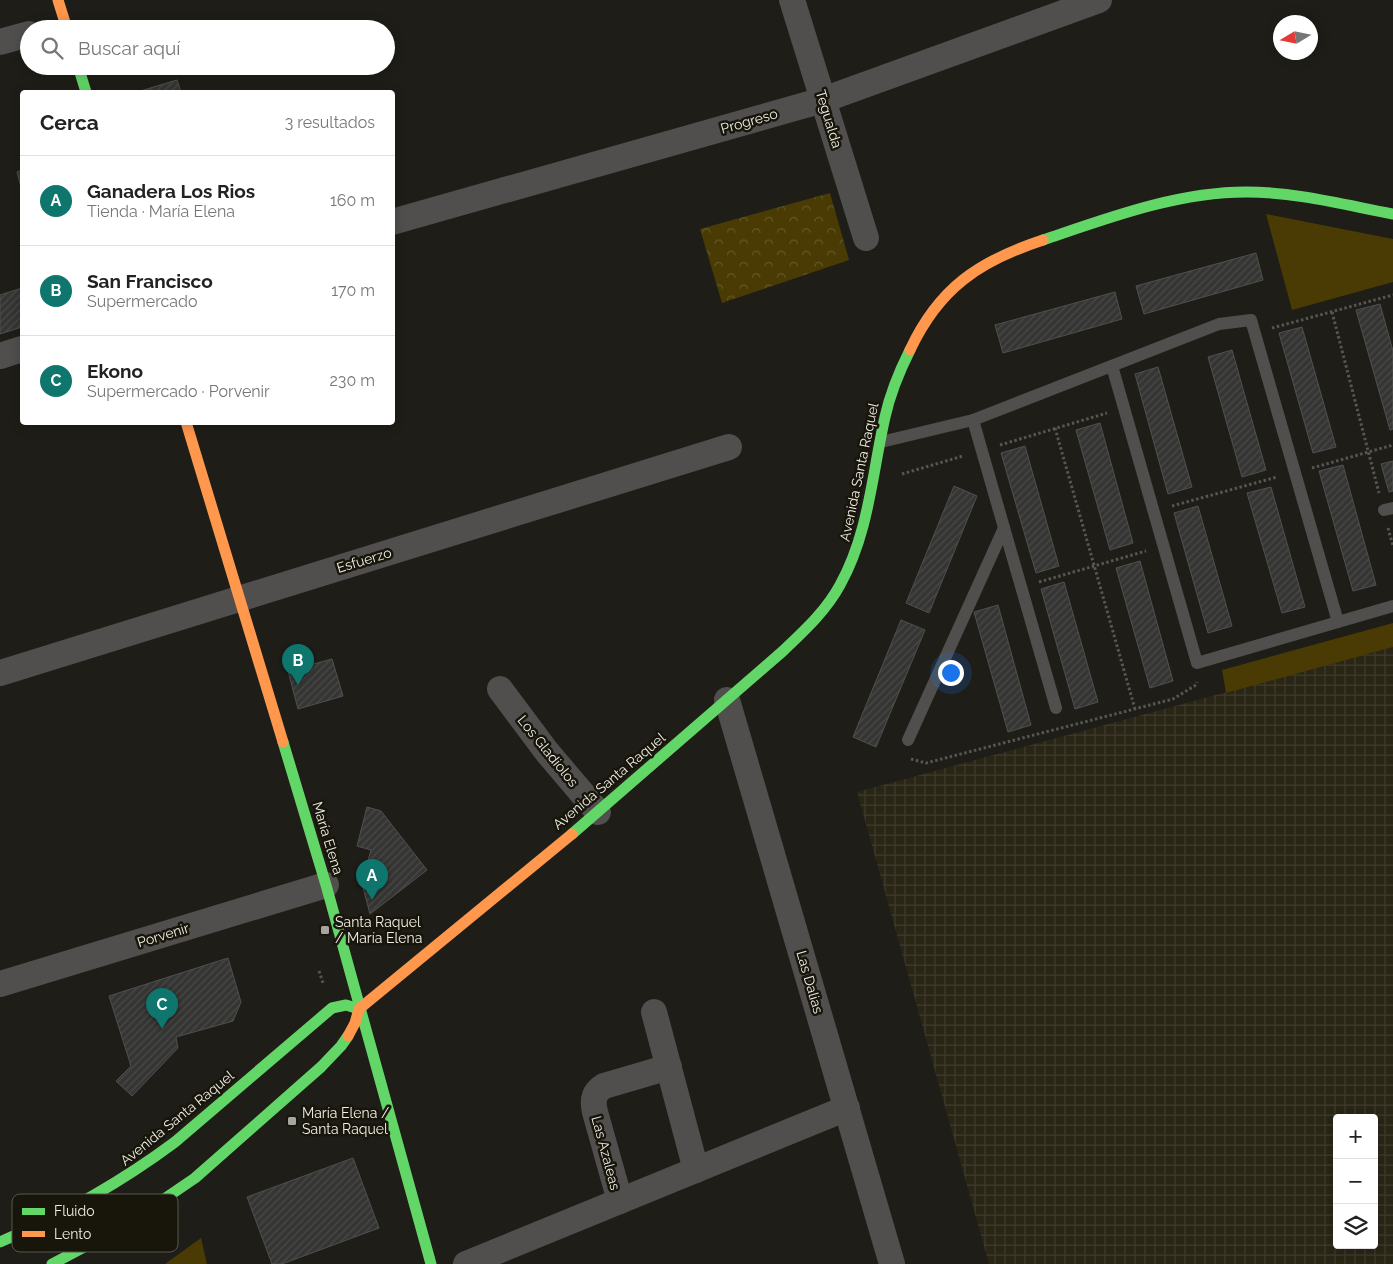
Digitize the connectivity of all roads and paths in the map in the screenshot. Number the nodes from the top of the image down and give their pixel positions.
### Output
1 (792, 0) edge
2 (1099, 0) edge
3 (20, 36) edge
4 (0, 42) edge
5 (81, 75) edge
6 (85, 90) edge
7 (823, 100) junction
8 (1393, 214) edge
9 (395, 221) edge
10 (866, 238) dead end
11 (1393, 295) edge
12 (1332, 312) junction
13 (1254, 333) junction
14 (20, 350) edge
15 (0, 356) edge
16 (1112, 366) junction
17 (1124, 407) junction
18 (973, 420) junction
19 (187, 425) edge
20 (1055, 428) junction
21 (881, 442) junction
22 (1393, 445) edge
23 (729, 447) dead end
24 (982, 450) junction
25 (1368, 452) junction
26 (1295, 472) junction
27 (901, 474) dead end
28 (1388, 509) edge
29 (1154, 511) junction
30 (1004, 528) junction
31 (1164, 546) junction
32 (1393, 546) edge
33 (1094, 566) junction
34 (1022, 587) junction
35 (239, 598) junction
36 (1393, 606) edge
37 (1338, 622) junction
38 (0, 673) edge
39 (500, 689) dead end
40 (727, 700) junction
41 (1056, 708) dead end
42 (1135, 709) dead end
43 (908, 740) dead end
44 (598, 812) junction
45 (326, 885) junction
46 (0, 984) edge
47 (359, 1009) junction
48 (654, 1012) dead end
49 (668, 1067) junction
50 (846, 1108) junction
51 (696, 1170) junction
52 (100, 1194) edge
53 (172, 1194) edge
54 (620, 1201) junction
55 (12, 1236) edge
56 (0, 1242) edge
57 (80, 1252) edge
58 (63, 1262) edge
59 (431, 1264) edge
60 (466, 1264) edge
61 (892, 1264) edge

1 - 7 street, Tegualda
2 - 7 street, Progreso
3 - 4 street
5 - 6 main road
7 - 9 street, Progreso
7 - 10 street, Tegualda
8 - 21 main road, Avenida Santa Raquel
11 - 12 path
12 - 13 path
12 - 25 path
13 - 16 lane
13 - 26 lane
14 - 15 street
16 - 17 lane
16 - 18 lane
17 - 20 path
17 - 29 lane
18 - 21 lane
18 - 24 lane
19 - 35 main road, María Elena
20 - 24 path
20 - 33 path
21 - 40 main road, Avenida Santa Raquel
22 - 25 path
23 - 35 street, Esfuerzo
24 - 27 path
24 - 30 lane
25 - 26 path
25 - 28 path
26 - 29 path
26 - 37 lane
28 - 32 path
29 - 31 lane
30 - 34 lane
30 - 43 lane
31 - 33 path
31 - 37 lane
33 - 34 path
33 - 42 path
34 - 41 lane
35 - 38 street, Esfuerzo
35 - 45 main road, María Elena
36 - 37 lane
39 - 44 street, Los Gladiolos
40 - 44 main road, Avenida Santa Raquel
40 - 50 street, Las Dalias
44 - 47 main road, Avenida Santa Raquel
45 - 46 street, Porvenir
45 - 47 main road, María Elena
47 - 52 main road, Avenida Santa Raquel
47 - 53 main road
47 - 59 main road, María Elena
48 - 49 street
49 - 51 street
49 - 54 street, Las Azaleas
50 - 51 street, Las Azaleas
50 - 61 street, Las Dalias
51 - 54 street, Las Azaleas
54 - 60 street, Las Azaleas
55 - 56 main road, Avenida Santa Raquel
57 - 58 main road

